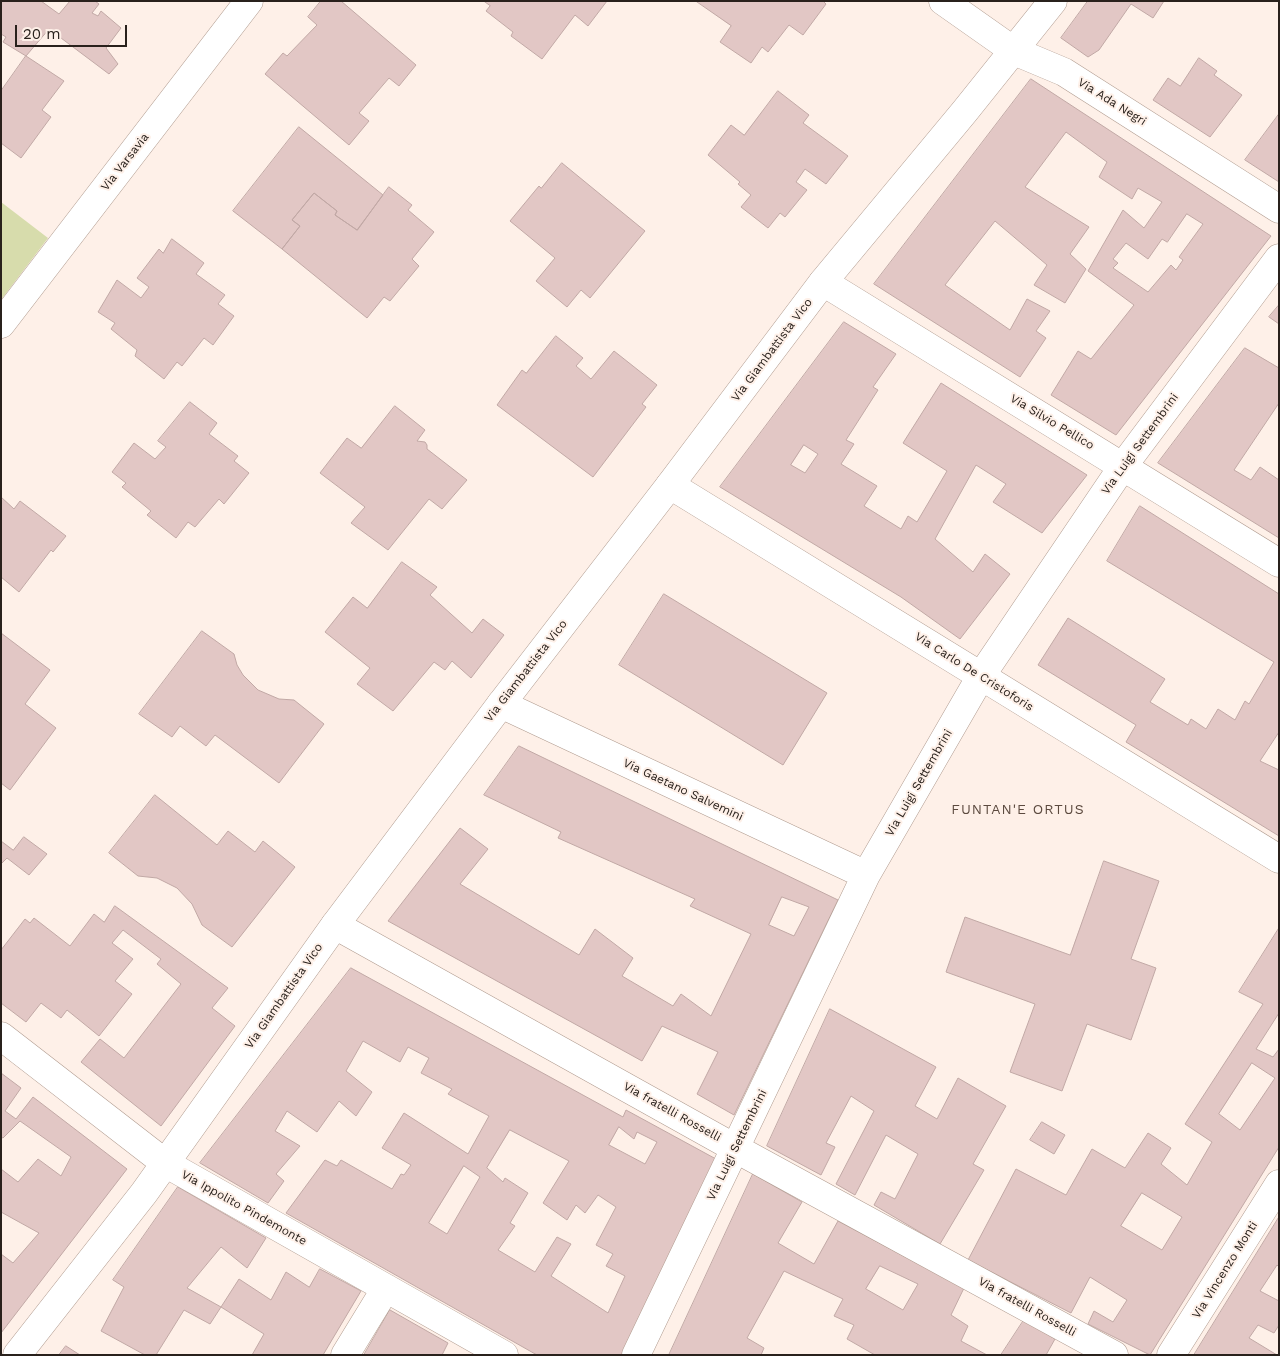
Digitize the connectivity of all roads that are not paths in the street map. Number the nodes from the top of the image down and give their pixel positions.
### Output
1 (249, 1) edge
2 (943, 1) edge
3 (1052, 1) edge
4 (1014, 51) junction
5 (1279, 209) edge
6 (1279, 258) edge
7 (823, 282) junction
8 (1, 324) edge
9 (1122, 466) junction
10 (670, 485) junction
11 (1279, 563) edge
12 (981, 676) junction
13 (500, 704) junction
14 (1279, 859) edge
15 (866, 875) junction
16 (335, 925) junction
17 (1, 1036) edge
18 (736, 1148) junction
19 (165, 1163) junction
20 (1279, 1184) edge
21 (386, 1288) junction
22 (17, 1355) edge
23 (345, 1355) edge
24 (504, 1355) edge
25 (636, 1355) edge
26 (1114, 1355) edge
27 (1171, 1355) edge

1 - 8 street, Via Varsavia
2 - 4 street, Via Ada Negri
3 - 4 street, Via Giambattista Vico
4 - 5 street, Via Ada Negri
4 - 7 street, Via Giambattista Vico
6 - 9 street, Via Luigi Settembrini
7 - 9 street, Via Silvio Pellico
7 - 10 street, Via Giambattista Vico
9 - 11 street, Via Silvio Pellico
9 - 12 street, Via Luigi Settembrini
10 - 12 street, Via Carlo De Cristoforis
10 - 13 street, Via Giambattista Vico
12 - 14 street, Via Carlo De Cristoforis
12 - 15 street, Via Luigi Settembrini
13 - 15 street, Via Gaetano Salvemini
13 - 16 street, Via Giambattista Vico
15 - 18 street, Via Luigi Settembrini
16 - 18 street, Via fratelli Rosselli
16 - 19 street, Via Giambattista Vico
17 - 19 street, Via Ippolito Pindemonte
18 - 25 street, Via Luigi Settembrini
18 - 26 street, Via fratelli Rosselli
19 - 21 street, Via Ippolito Pindemonte
19 - 22 street, Via Giambattista Vico
20 - 27 street, Via Vincenzo Monti
21 - 23 street
21 - 24 street, Via Ippolito Pindemonte

